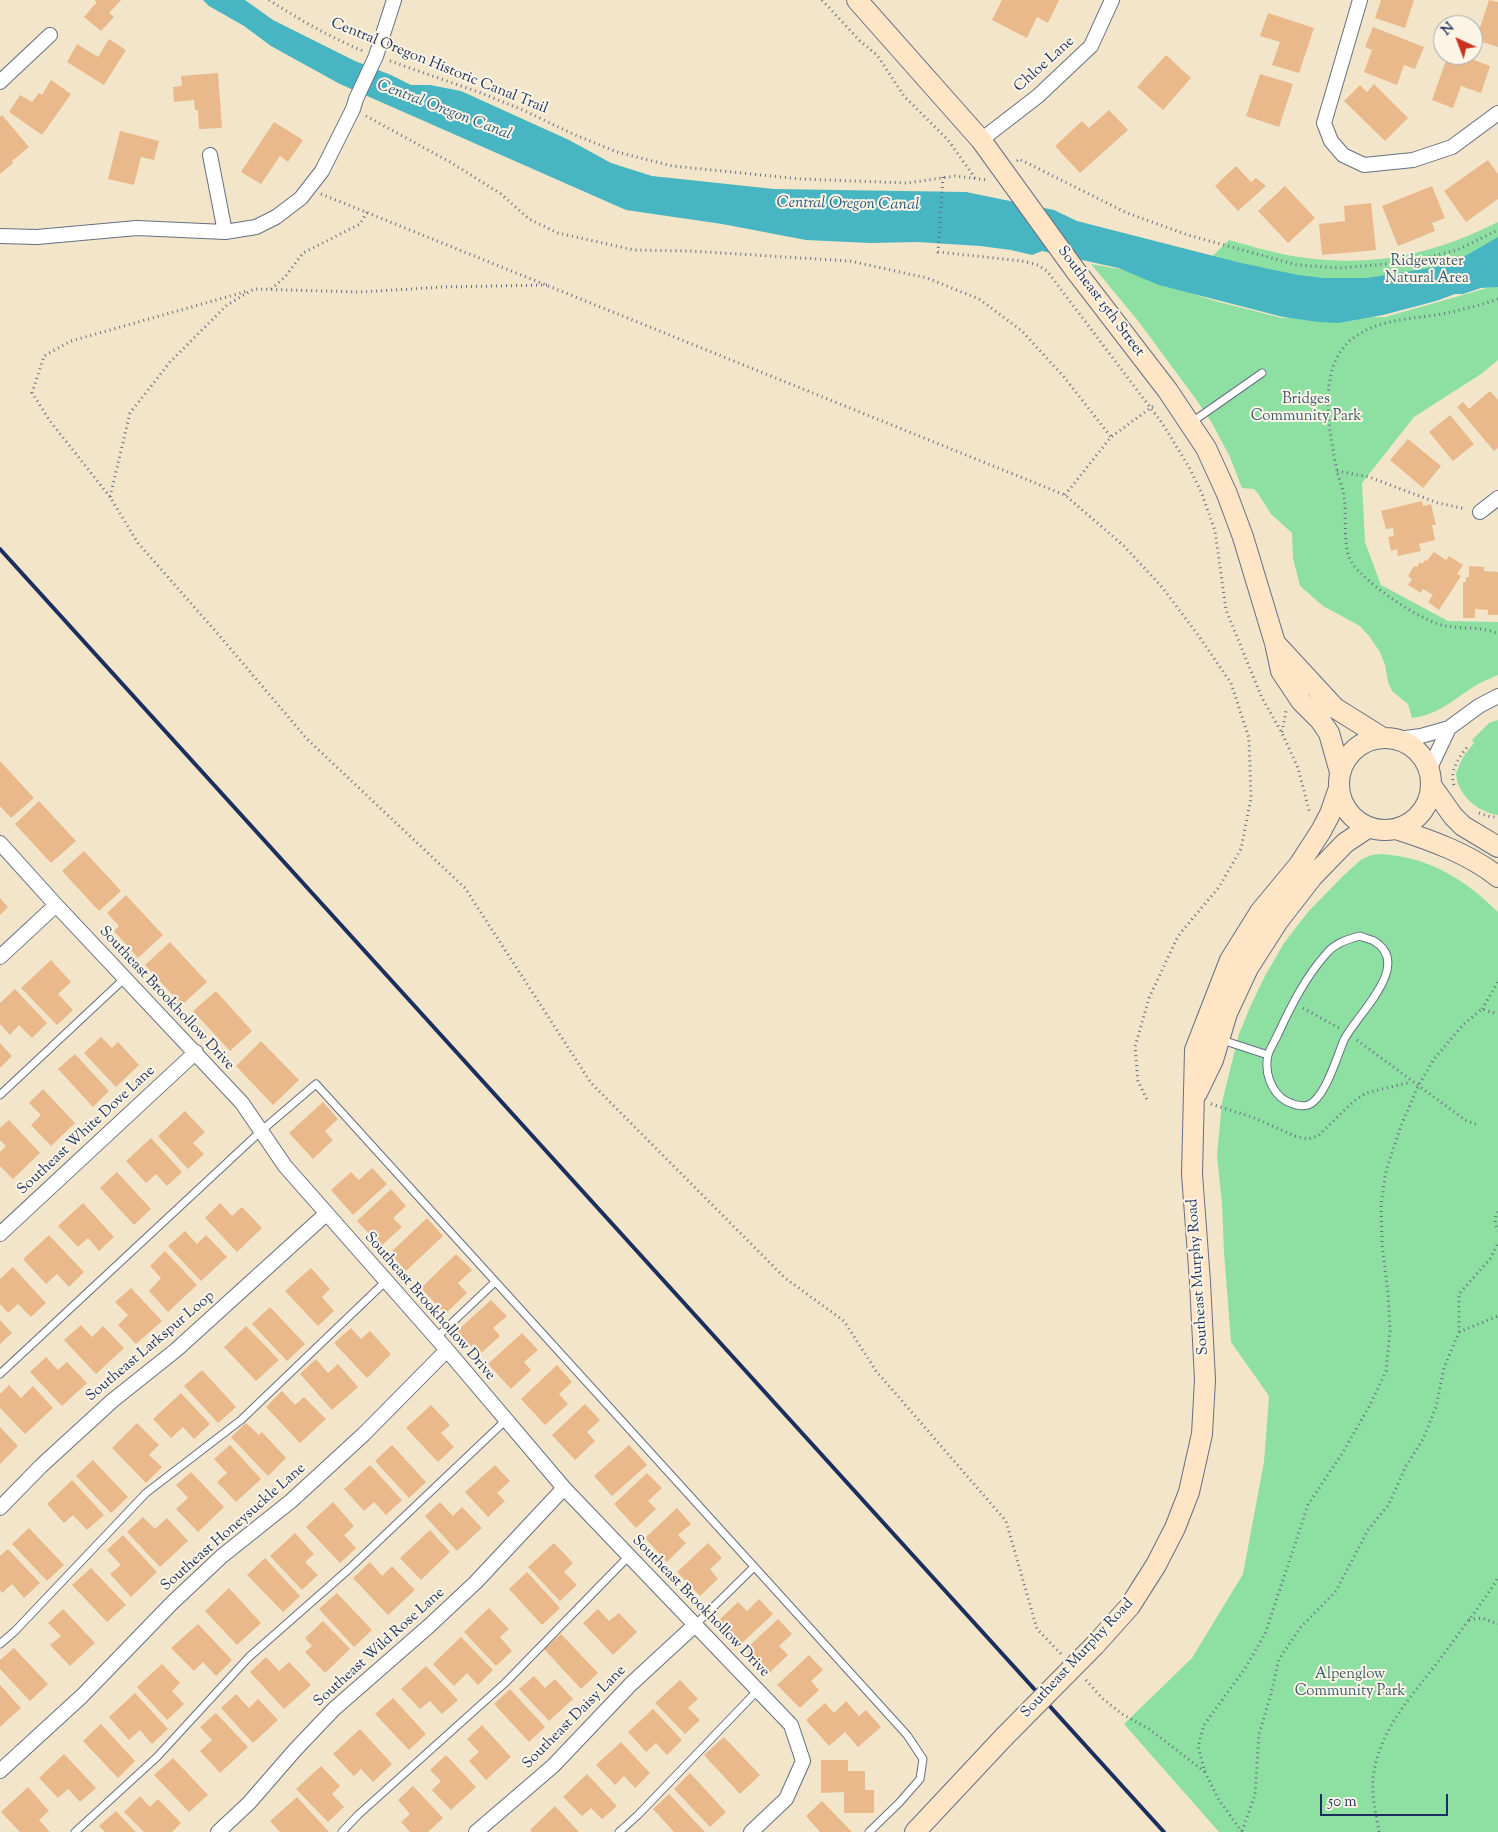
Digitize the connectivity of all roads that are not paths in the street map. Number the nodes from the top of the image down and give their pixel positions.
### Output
1 (394, 0) edge
2 (857, 0) edge
3 (1112, 0) edge
4 (1360, 0) edge
5 (50, 35) dead end
6 (0, 82) edge
7 (1498, 113) edge
8 (981, 140) junction
9 (210, 155) dead end
10 (226, 232) junction
11 (0, 236) edge
12 (1262, 373) dead end
13 (1190, 424) junction
14 (1498, 498) edge
15 (1480, 512) road end
16 (1275, 643) junction
17 (1498, 696) edge
18 (1450, 728) junction
19 (1390, 739) junction
20 (1430, 778) junction
21 (1340, 780) junction
22 (1369, 827) junction
23 (1396, 829) junction
24 (0, 843) edge
25 (1498, 847) edge
26 (1498, 877) edge
27 (56, 905) junction
28 (0, 957) edge
29 (125, 978) junction
30 (1219, 1039) junction
31 (196, 1052) junction
32 (1268, 1055) junction
33 (0, 1095) edge
34 (1194, 1099) junction
35 (261, 1131) junction
36 (326, 1214) junction
37 (0, 1234) edge
38 (386, 1281) junction
39 (495, 1282) junction
40 (436, 1338) junction
41 (447, 1350) junction
42 (0, 1374) edge
43 (506, 1420) junction
44 (564, 1488) junction
45 (0, 1508) edge
46 (629, 1556) junction
47 (754, 1567) junction
48 (695, 1625) junction
49 (0, 1644) edge
50 (758, 1690) junction
51 (0, 1771) edge
52 (75, 1832) edge
53 (218, 1832) edge
54 (342, 1832) edge
55 (476, 1832) edge
56 (619, 1832) edge
57 (752, 1832) edge
58 (869, 1832) edge
59 (915, 1832) edge

1 - 10 street
2 - 8 main road, Southeast 15th Street
3 - 8 street, Chloe Lane
4 - 7 street
5 - 6 street
8 - 13 main road, Southeast 15th Street
9 - 10 street
10 - 11 street
12 - 13 lane
13 - 16 main road, Southeast 15th Street
14 - 15 street
16 - 19 main road, Southeast 15th Street
16 - 21 main road, Southeast 15th Street
17 - 18 street
18 - 19 street
18 - 20 street
19 - 20 main road
19 - 21 main road
20 - 23 main road
20 - 25 main road
21 - 22 main road
21 - 34 main road, Southeast Murphy Road
22 - 23 main road
22 - 30 main road, Southeast Murphy Road
23 - 26 main road
24 - 27 street, Southeast Brookhollow Drive
27 - 28 street
27 - 29 street, Southeast Brookhollow Drive
29 - 31 street, Southeast Brookhollow Drive
29 - 33 lane
30 - 32 lane
30 - 34 main road, Southeast Murphy Road
31 - 35 street, Southeast Brookhollow Drive
31 - 37 street, Southeast White Dove Lane
32 - 32 lane
34 - 59 main road, Southeast Murphy Road, bridge
35 - 36 street, Southeast Brookhollow Drive
35 - 39 lane
35 - 42 lane
36 - 38 street, Southeast Brookhollow Drive
36 - 45 street, Southeast Larkspur Loop
38 - 40 street, Southeast Brookhollow Drive
38 - 49 lane
39 - 40 lane
39 - 47 lane
40 - 41 street, Southeast Brookhollow Drive
41 - 43 street, Southeast Brookhollow Drive
41 - 51 street, Southeast Honeysuckle Lane
43 - 44 street, Southeast Brookhollow Drive
43 - 52 lane
44 - 46 street, Southeast Brookhollow Drive
44 - 53 street, Southeast Wild Rose Lane
46 - 48 street, Southeast Brookhollow Drive
46 - 54 lane
47 - 48 lane
47 - 58 lane
48 - 50 street, Southeast Brookhollow Drive
48 - 55 street, Southeast Daisy Lane
50 - 56 lane
50 - 57 street, Southeast Brookhollow Drive

